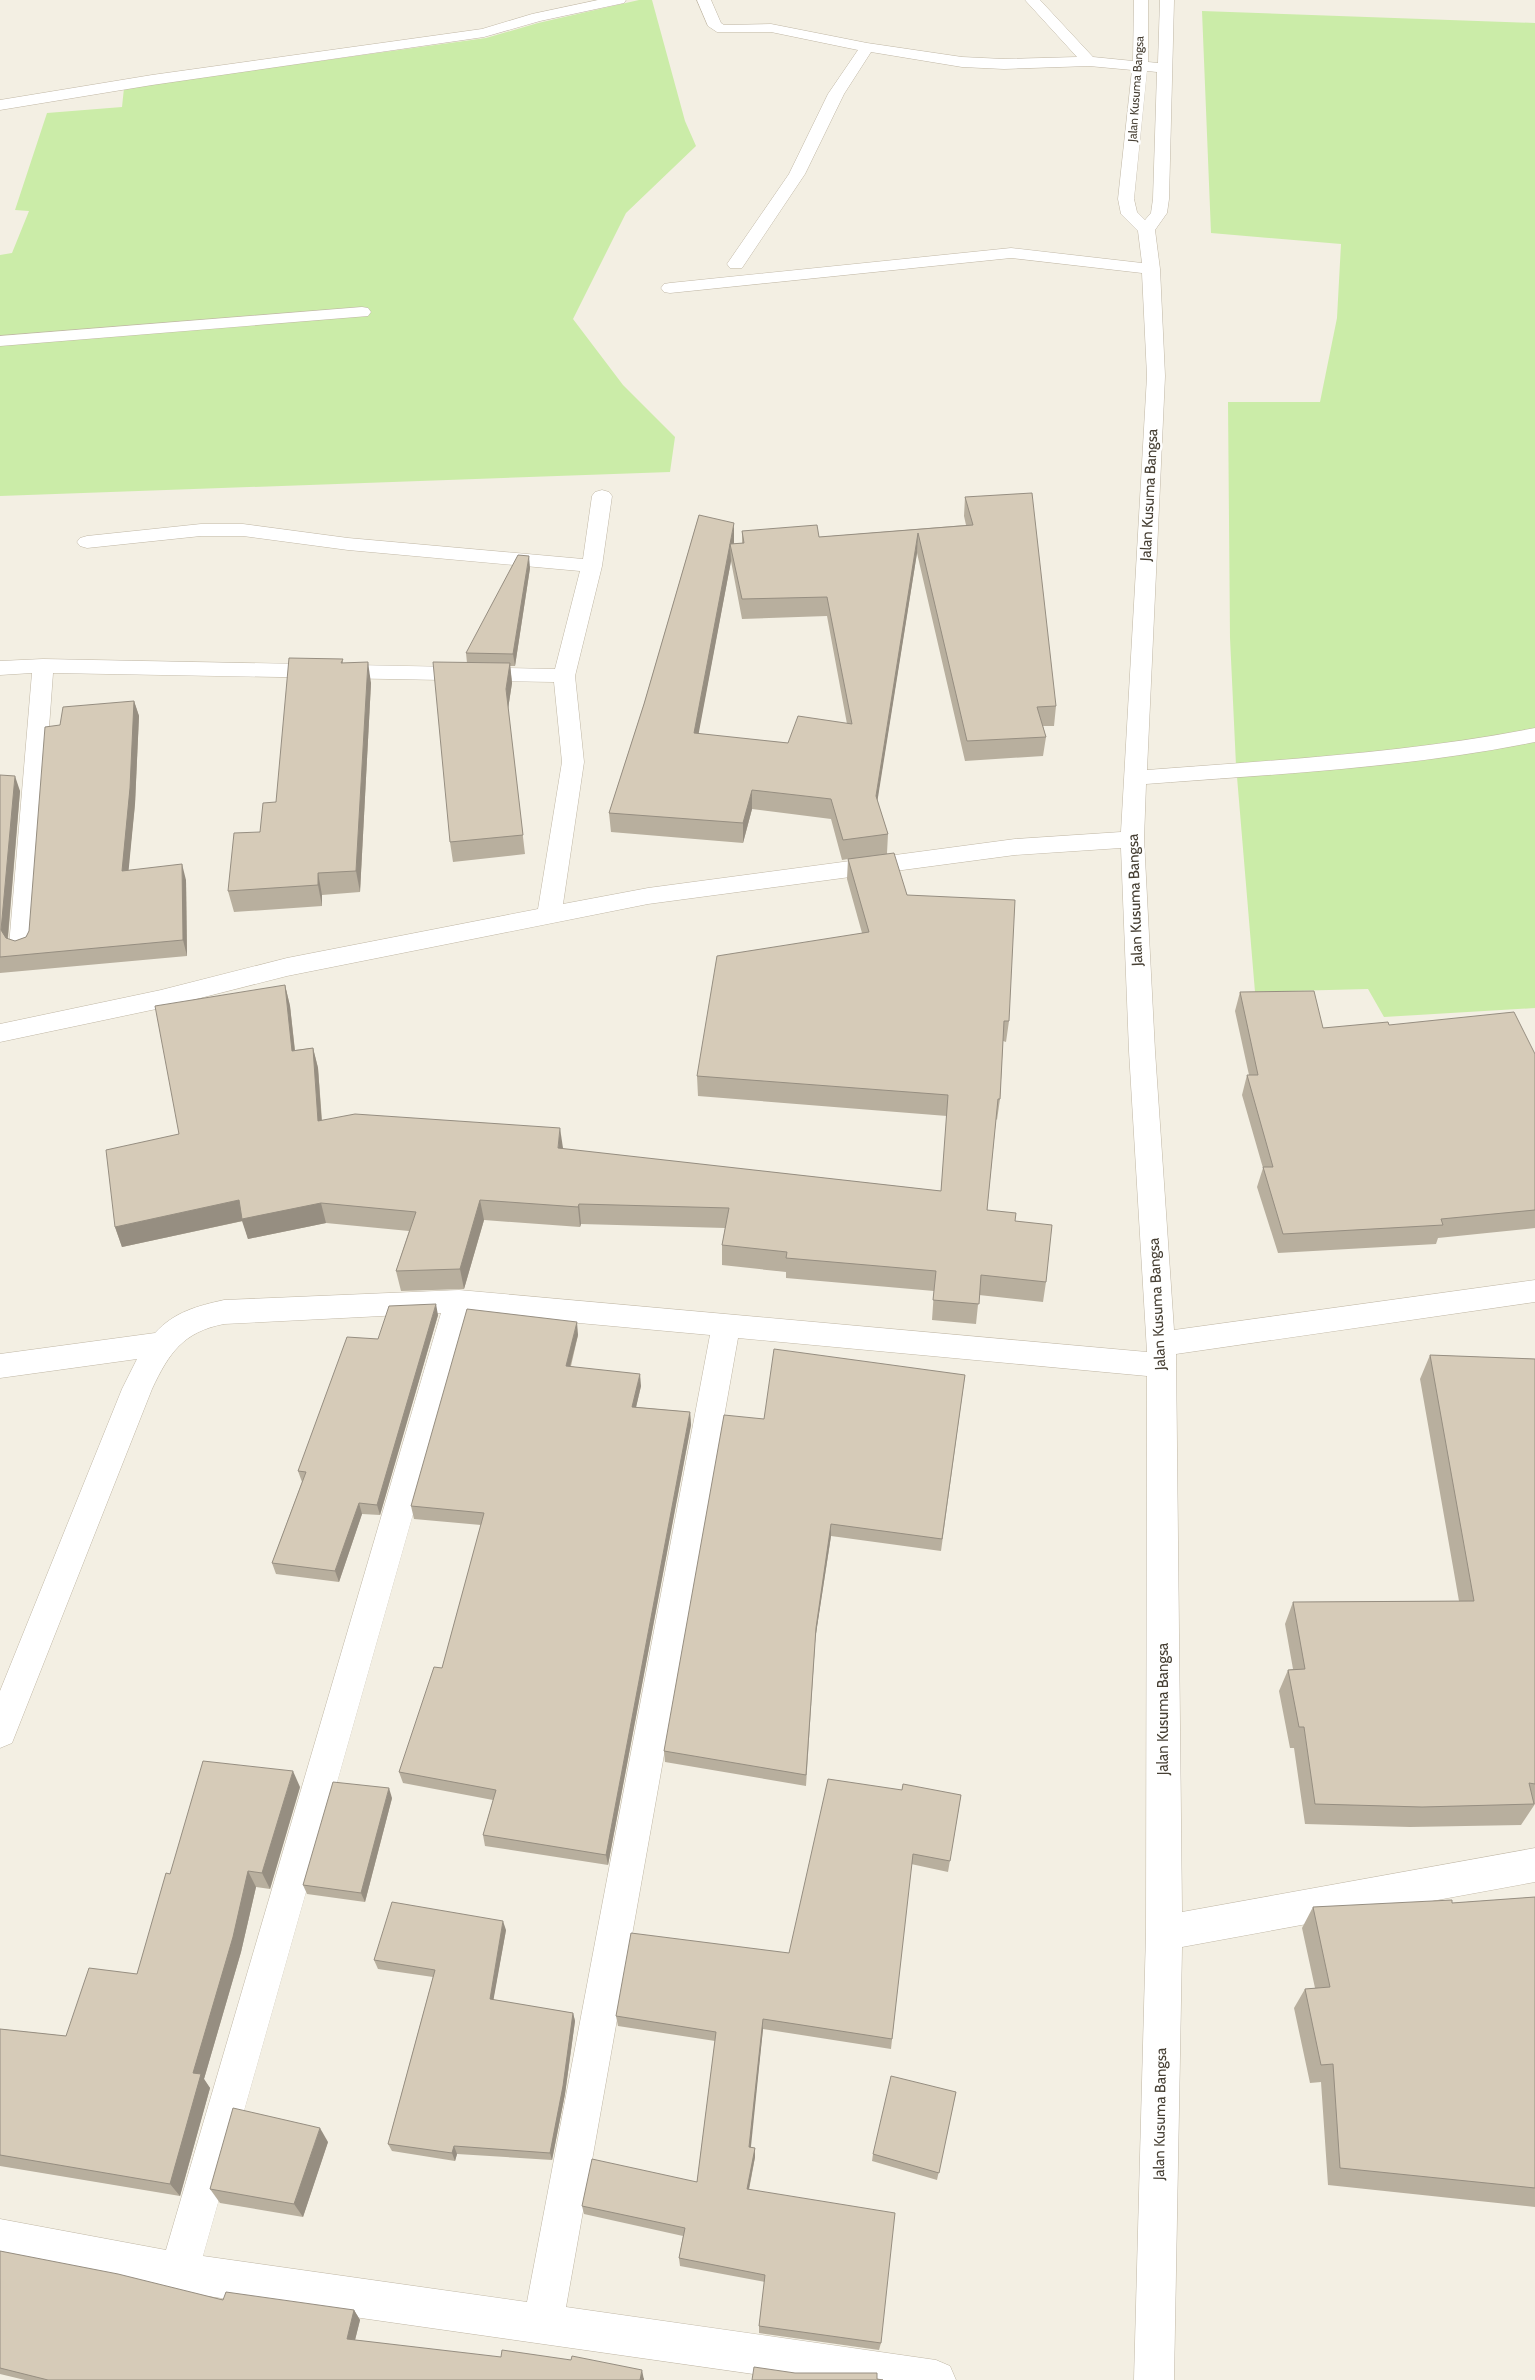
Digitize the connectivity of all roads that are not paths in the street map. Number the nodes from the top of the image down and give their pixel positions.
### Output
1 (620, 0) edge
2 (704, 0) edge
3 (1032, 0) edge
4 (1141, 0) edge
5 (1167, 0) edge
6 (867, 47) junction
7 (1089, 61) junction
8 (1140, 67) junction
9 (1164, 68) junction
10 (0, 105) edge
11 (1146, 230) junction
12 (736, 264) dead end
13 (1151, 269) junction
14 (670, 288) dead end
15 (362, 312) dead end
16 (0, 341) edge
17 (602, 496) dead end
18 (87, 542) dead end
19 (592, 566) junction
20 (43, 666) junction
21 (0, 668) edge
22 (564, 676) junction
23 (1535, 735) edge
24 (1135, 778) junction
25 (1132, 839) junction
26 (549, 914) junction
27 (21, 946) edge
28 (0, 1033) edge
29 (1535, 1292) edge
30 (459, 1301) junction
31 (726, 1325) junction
32 (163, 1344) junction
33 (1161, 1354) junction
34 (0, 1366) edge
35 (0, 1732) edge
36 (1535, 1865) edge
37 (1164, 1933) junction
38 (0, 2238) edge
39 (179, 2272) junction
40 (543, 2324) junction
41 (936, 2380) edge
42 (1154, 2380) edge

1 - 10 street
2 - 6 street
3 - 7 street
4 - 8 street, Jalan Kusuma Bangsa
5 - 9 street, Jalan Kusuma Bangsa
6 - 7 street
6 - 12 street
7 - 8 street
8 - 9 street
8 - 11 street, Jalan Kusuma Bangsa
9 - 11 street, Jalan Kusuma Bangsa
11 - 13 street, Jalan Kusuma Bangsa
13 - 14 street
13 - 24 street, Jalan Kusuma Bangsa
15 - 16 street
17 - 19 street
18 - 19 street
19 - 22 street
20 - 21 street
20 - 22 street
20 - 27 street
22 - 26 street
23 - 24 street
24 - 25 street, Jalan Kusuma Bangsa
25 - 26 street
25 - 33 street, Jalan Kusuma Bangsa
26 - 28 street
29 - 33 street
30 - 31 street
30 - 32 street
30 - 39 street
31 - 33 street
31 - 40 street
32 - 34 street
32 - 35 street
33 - 37 street, Jalan Kusuma Bangsa
36 - 37 street
37 - 42 street, Jalan Kusuma Bangsa
38 - 39 street
39 - 40 street
40 - 41 street

